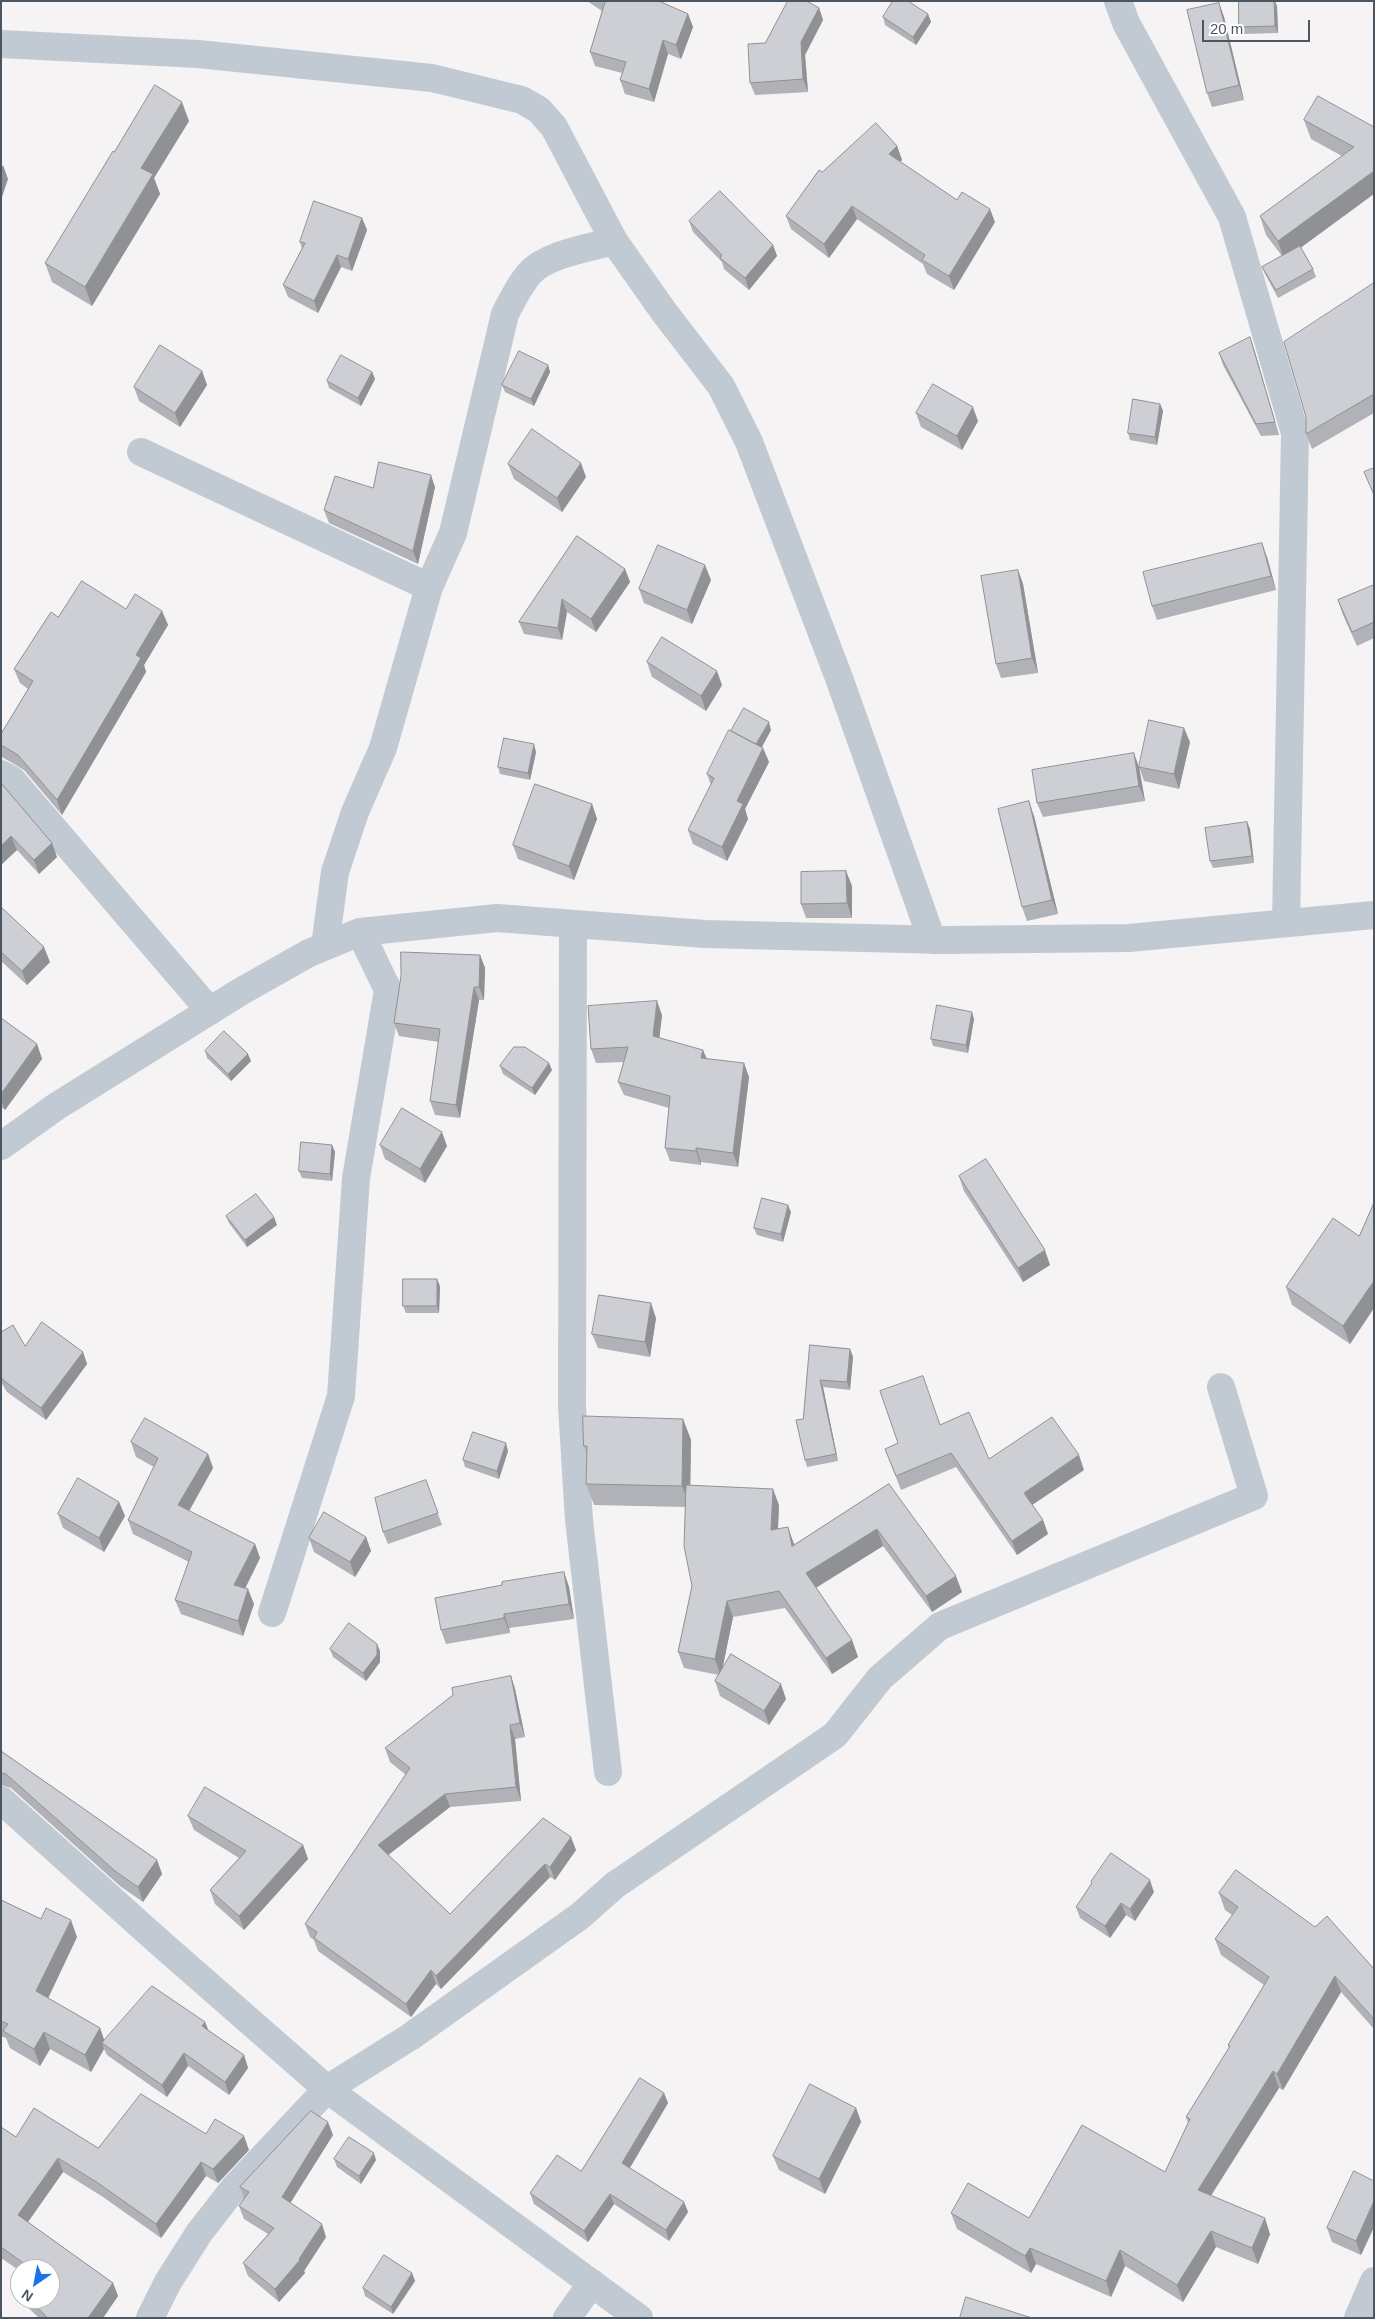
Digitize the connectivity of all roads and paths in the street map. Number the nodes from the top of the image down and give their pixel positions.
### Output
1 (1118, 1) edge
2 (1, 44) edge
3 (614, 241) junction
4 (141, 452) dead end
5 (429, 587) junction
6 (1, 774) edge
7 (1374, 915) edge
8 (1286, 923) junction
9 (574, 924) junction
10 (360, 932) junction
11 (932, 940) junction
12 (325, 946) junction
13 (210, 1011) junction
14 (1, 1146) edge
15 (1221, 1387) dead end
16 (272, 1614) dead end
17 (608, 1772) dead end
18 (1, 1800) edge
19 (328, 2089) junction
20 (1374, 2281) edge
21 (592, 2283) junction
22 (150, 2318) edge
23 (567, 2318) edge
24 (639, 2318) edge
25 (1358, 2318) edge

1 - 8 street
2 - 3 street
3 - 5 street
3 - 11 street
4 - 5 street
5 - 12 street
6 - 13 street
7 - 8 street
8 - 11 street
9 - 10 street
9 - 11 street
9 - 17 street
10 - 12 street
10 - 16 street
12 - 13 street
13 - 14 street
15 - 19 street
18 - 19 street
19 - 21 street
19 - 22 street
20 - 25 street
21 - 23 street
21 - 24 street

